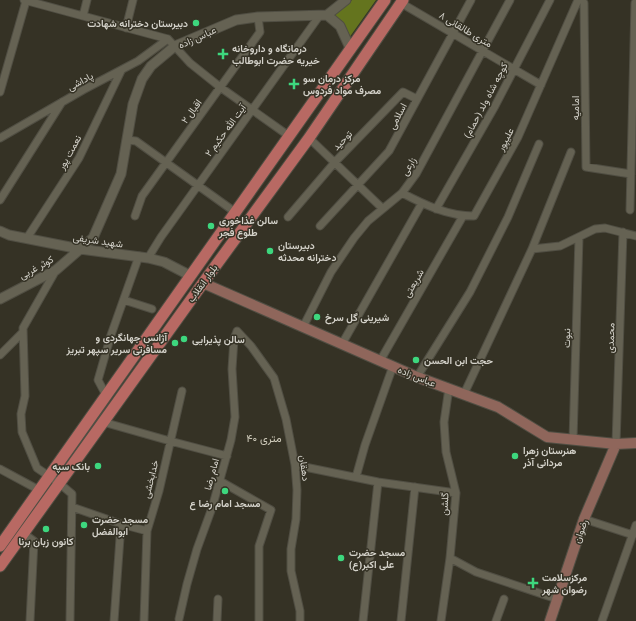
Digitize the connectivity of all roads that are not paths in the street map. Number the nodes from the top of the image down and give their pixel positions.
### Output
1 (25, 0) edge
2 (87, 0) edge
3 (133, 0) edge
4 (346, 0) edge
5 (385, 0) edge
6 (471, 0) edge
7 (510, 0) edge
8 (550, 0) edge
9 (581, 1) edge
10 (402, 2) edge
11 (635, 3) edge
12 (323, 15) junction
13 (83, 16) junction
14 (258, 17) junction
15 (126, 28) junction
16 (453, 33) junction
17 (168, 39) junction
18 (175, 46) junction
19 (350, 48) junction
20 (483, 51) junction
21 (514, 69) junction
22 (122, 71) junction
23 (541, 85) junction
24 (220, 87) junction
25 (0, 92) edge
26 (417, 99) junction
27 (62, 102) junction
28 (252, 110) junction
29 (288, 136) junction
30 (0, 138) edge
31 (309, 138) junction
32 (127, 140) junction
33 (539, 144) dead end
34 (571, 152) dead end
35 (274, 158) junction
36 (166, 162) junction
37 (335, 162) junction
38 (288, 167) junction
39 (631, 174) junction
40 (358, 184) junction
41 (198, 186) junction
42 (402, 193) junction
43 (0, 200) edge
44 (422, 204) junction
45 (382, 208) junction
46 (436, 209) junction
47 (630, 210) dead end
48 (235, 212) junction
49 (135, 216) dead end
50 (463, 216) junction
51 (288, 217) dead end
52 (320, 226) dead end
53 (0, 232) edge
54 (623, 232) junction
55 (636, 236) edge
56 (579, 237) junction
57 (27, 238) junction
58 (80, 249) junction
59 (532, 249) junction
60 (144, 257) junction
61 (56, 270) junction
62 (191, 276) junction
63 (203, 283) junction
64 (0, 299) edge
65 (124, 300) junction
66 (152, 309) dead end
67 (303, 327) junction
68 (237, 331) joint
69 (22, 333) junction
70 (342, 344) junction
71 (0, 355) edge
72 (380, 361) junction
73 (393, 366) junction
74 (417, 377) junction
75 (449, 388) junction
76 (182, 391) dead end
77 (464, 394) junction
78 (106, 395) junction
79 (103, 422) junction
80 (573, 440) junction
81 (170, 441) junction
82 (636, 443) edge
83 (616, 444) junction
84 (227, 456) junction
85 (295, 465) junction
86 (0, 469) edge
87 (49, 476) junction
88 (356, 477) junction
89 (220, 480) junction
90 (378, 482) junction
91 (59, 483) junction
92 (416, 488) junction
93 (40, 490) junction
94 (456, 493) junction
95 (72, 507) junction
96 (584, 519) junction
97 (121, 524) junction
98 (636, 525) edge
99 (147, 531) junction
100 (23, 533) junction
101 (633, 535) junction
102 (0, 546) edge
103 (450, 558) junction
104 (0, 566) edge
105 (218, 599) dead end
106 (504, 599) dead end
107 (557, 599) junction
108 (179, 619) dead end
109 (30, 621) edge
110 (70, 621) edge
111 (114, 621) edge
112 (144, 621) edge
113 (217, 621) edge
114 (259, 621) edge
115 (300, 621) edge
116 (363, 621) edge
117 (401, 621) edge
118 (441, 621) edge
119 (496, 621) edge
120 (550, 621) edge
121 (602, 621) edge

1 - 13 street
1 - 25 street
2 - 13 street
3 - 15 street
4 - 12 street
5 - 19 main road, بلوار انقلاب
6 - 16 street, اسلامی
7 - 20 street, زارعی
8 - 21 street, کوچه شاه ولد (حمام)
9 - 23 street, علیپور
9 - 39 street, امامیه
10 - 16 street, ۸ متری طالقانی
10 - 31 main road, بلوار انقلاب
11 - 39 street
12 - 14 street, عباس زاده
12 - 19 street
12 - 28 street, آیت الله حکیم ۲
13 - 15 street
14 - 18 street, عباس زاده
14 - 24 street, اقبال ۲
15 - 17 street
16 - 20 street, ۸ متری طالقانی
16 - 26 street, اسلامی
17 - 18 street
17 - 22 street, پاداشی
18 - 24 street
18 - 32 street, عباس زاده
19 - 29 main road, بلوار انقلاب
20 - 21 street, ۸ متری طالقانی
20 - 42 street, زارعی
21 - 23 street, ۸ متری طالقانی
21 - 46 street, کوچه شاه ولد (حمام)
22 - 27 street, پاداشی
22 - 57 street, نعمت پور
23 - 50 street, علیپور
24 - 28 street
24 - 36 street, اقبال ۲
26 - 37 street, توحید
26 - 40 street, اسلامی
27 - 30 street, پاداشی
27 - 43 street
28 - 29 street
28 - 41 street, آیت الله حکیم ۲
29 - 35 main road, بلوار انقلاب
31 - 37 street
31 - 38 main road, بلوار انقلاب
32 - 36 street
32 - 58 street, عباس زاده
33 - 74 street
34 - 59 street
35 - 38 main road
35 - 48 main road, بلوار انقلاب
36 - 41 street
36 - 49 street, اقبال ۲
37 - 40 street
37 - 51 street, توحید
38 - 63 main road, بلوار انقلاب
39 - 47 street
40 - 45 street
40 - 52 street, اسلامی
41 - 48 street
41 - 60 street, آیت الله حکیم ۲
42 - 44 street
42 - 45 street, زارعی
44 - 46 street
44 - 70 street
45 - 67 street, زارعی
46 - 50 street
48 - 62 main road, بلوار انقلاب
50 - 72 street, شریعتی
53 - 57 street, شهید شریفى
54 - 55 street
54 - 56 street
54 - 83 street, محمدی
56 - 59 street
56 - 80 street, نبوت
57 - 58 street, شهید شریفى
58 - 60 street, شهید شریفى
58 - 61 street, کوثر غربی
59 - 77 street
60 - 62 street, شهید شریفى
60 - 65 street, آیت الله حکیم ۲
61 - 64 street, کوثر غربی
61 - 69 street
62 - 63 main road
62 - 78 main road, بلوار انقلاب
63 - 67 main road, عباس زاده
63 - 79 main road, بلوار انقلاب
65 - 66 street
65 - 78 street, آیت الله حکیم ۲
67 - 70 main road, عباس زاده
68 - 84 street, امام رضا
68 - 85 street, دهقان
69 - 71 street
69 - 87 street
70 - 72 main road, عباس زاده
72 - 73 main road, عباس زاده
73 - 74 main road, عباس زاده
73 - 88 street
74 - 75 main road, عباس زاده
75 - 77 main road, عباس زاده
75 - 94 street, گلشن
76 - 81 street, خدابخشی
77 - 80 main road, عباس زاده
78 - 87 main road, بلوار انقلاب
79 - 81 street
79 - 91 main road, بلوار انقلاب
80 - 83 main road, عباس زاده
81 - 84 street
81 - 99 street, خدابخشی
82 - 83 main road, عباس زاده
83 - 96 main road, رضوان
84 - 89 street, امام رضا
85 - 88 street
85 - 115 street, دهقان
86 - 93 street
87 - 91 street
87 - 93 main road, بلوار انقلاب
88 - 90 street
89 - 108 street, امام رضا
89 - 114 street
90 - 92 street
90 - 116 street
91 - 95 street
91 - 100 main road, بلوار انقلاب
92 - 94 street
92 - 117 street
93 - 102 main road, بلوار انقلاب
94 - 103 street, گلشن
95 - 97 street
95 - 110 street
96 - 101 street
96 - 107 main road, رضوان
97 - 99 street
97 - 111 street
98 - 101 street
99 - 112 street, خدابخشی
100 - 104 main road, بلوار انقلاب
100 - 109 street
101 - 121 street
103 - 107 street
103 - 118 street, گلشن
105 - 113 street
106 - 119 street
107 - 120 main road, رضوان

